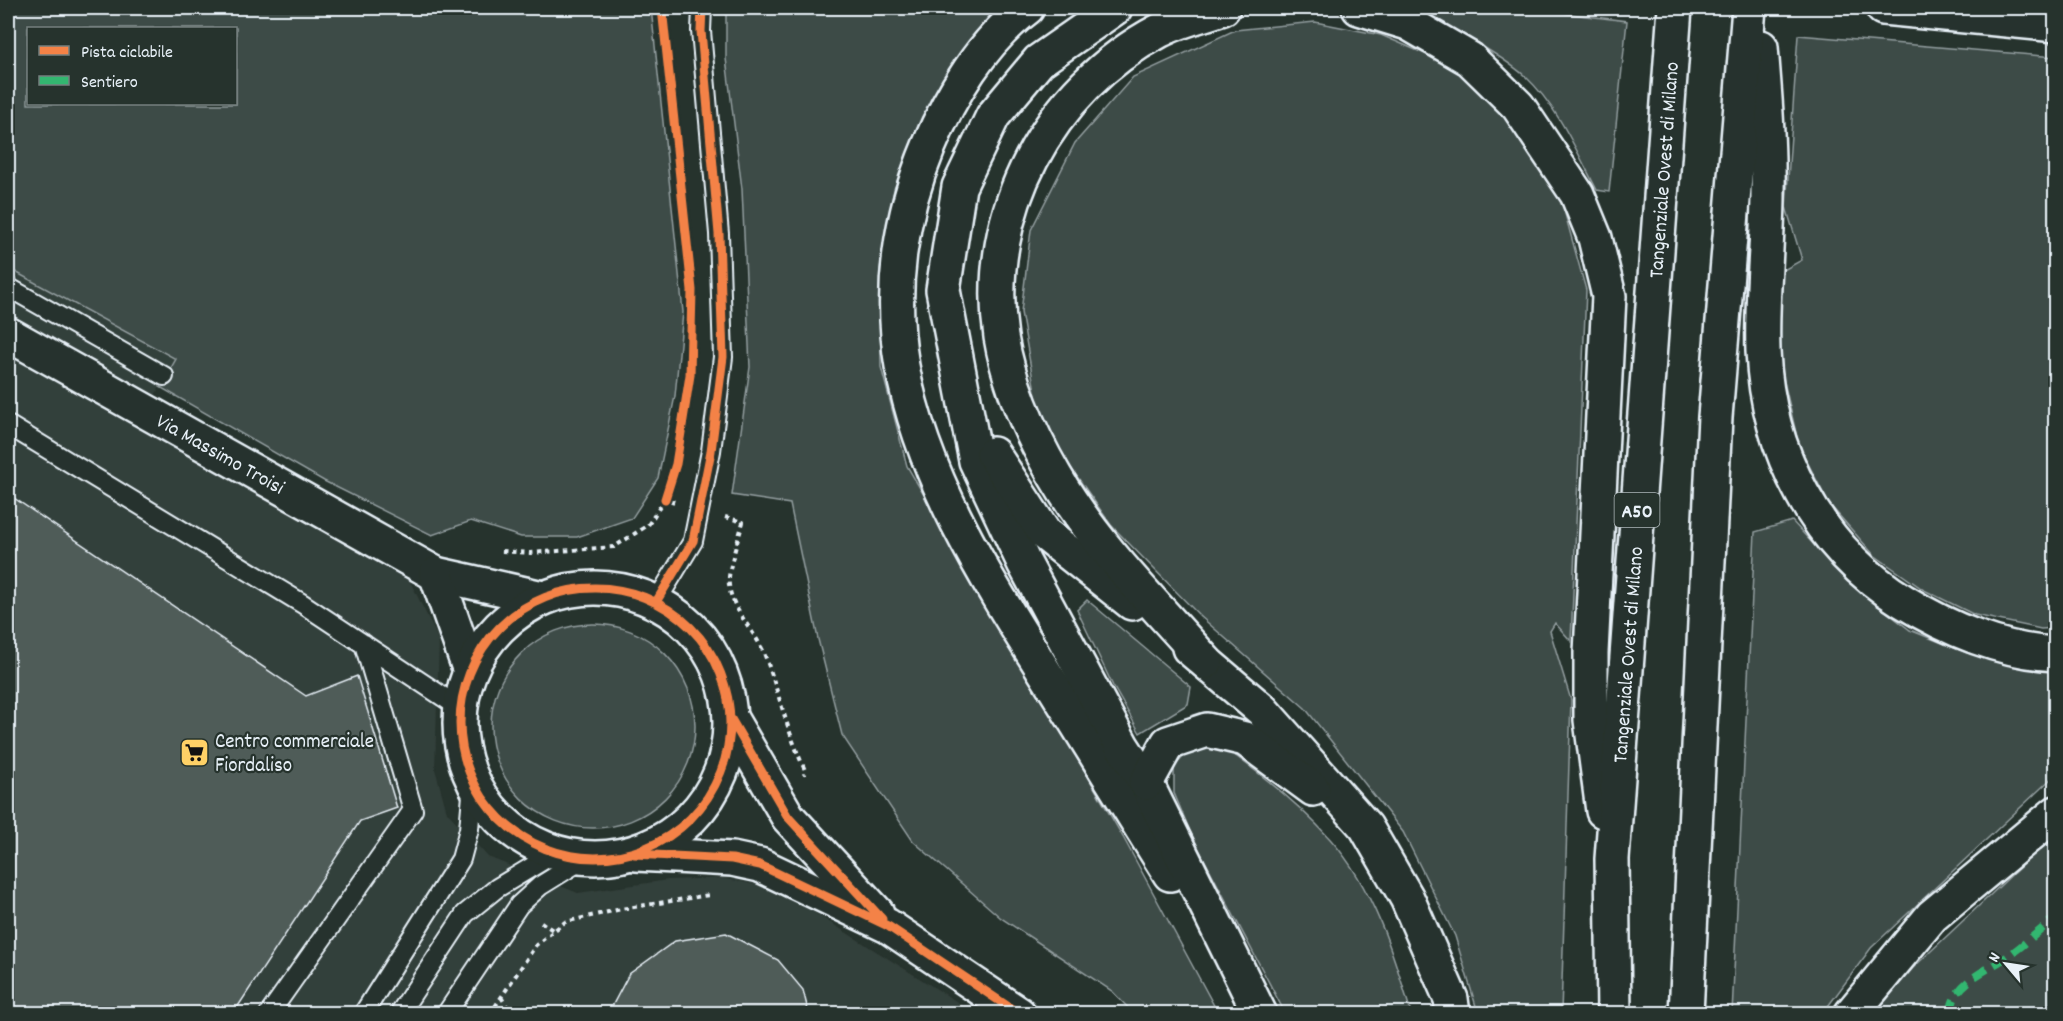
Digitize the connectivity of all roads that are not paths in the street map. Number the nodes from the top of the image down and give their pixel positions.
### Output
1 (702, 8) edge
2 (1027, 8) edge
3 (1115, 8) edge
4 (1223, 8) edge
5 (1359, 8) edge
6 (1675, 8) edge
7 (1749, 8) edge
8 (1757, 8) edge
9 (1882, 8) edge
10 (2055, 25) edge
11 (8, 287) edge
12 (8, 334) edge
13 (164, 376) dead end
14 (961, 391) junction
15 (8, 425) edge
16 (436, 574) junction
17 (543, 598) junction
18 (656, 602) junction
19 (364, 644) junction
20 (2055, 654) edge
21 (1206, 662) junction
22 (470, 671) junction
23 (460, 708) junction
24 (731, 719) junction
25 (1146, 783) junction
26 (473, 784) junction
27 (2055, 813) edge
28 (1366, 827) junction
29 (632, 854) junction
30 (570, 856) junction
31 (1612, 859) junction
32 (888, 926) junction
33 (269, 1014) edge
34 (363, 1014) edge
35 (399, 1014) edge
36 (446, 1014) edge
37 (1019, 1014) edge
38 (1259, 1014) edge
39 (1453, 1014) edge
40 (1614, 1014) edge
41 (1686, 1014) edge
42 (1851, 1014) edge

1 - 18 lane
2 - 38 main road
3 - 14 main road
4 - 21 main road
5 - 31 main road
6 - 31 main road, Tangenziale Ovest di Milano / A50
7 - 41 main road
8 - 20 main road
9 - 10 main road
11 - 13 lane
12 - 16 main road, Via Massimo Troisi
14 - 21 main road
14 - 25 main road
15 - 19 lane
16 - 17 main road, Via Massimo Troisi
16 - 22 main road
17 - 18 main road
17 - 22 main road
18 - 24 main road
19 - 23 lane
19 - 33 lane
21 - 28 main road
22 - 23 main road
23 - 26 main road
24 - 29 main road
24 - 32 main road
25 - 28 main road
25 - 38 main road
26 - 30 main road
26 - 34 lane
27 - 42 main road
28 - 39 main road
29 - 30 main road
29 - 32 main road
30 - 35 lane
30 - 36 lane
31 - 40 main road, Tangenziale Ovest di Milano / A50
32 - 37 main road

